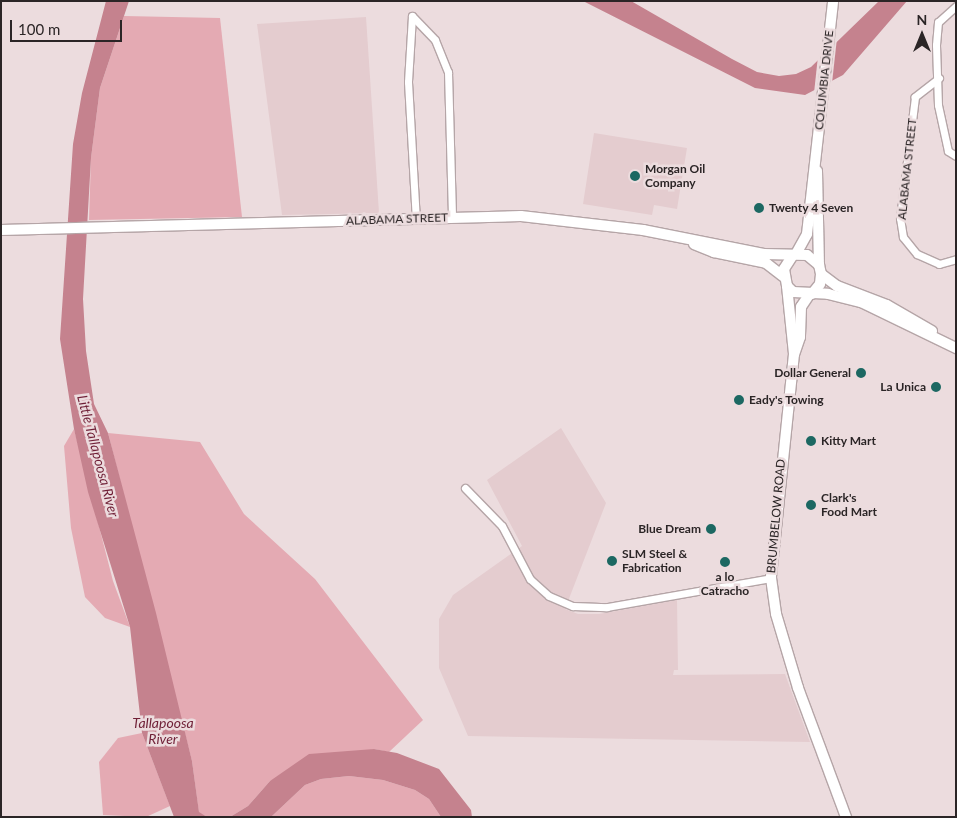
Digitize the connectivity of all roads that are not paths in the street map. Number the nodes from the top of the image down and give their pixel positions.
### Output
1 (833, 1) edge
2 (956, 6) edge
3 (939, 78) junction
4 (956, 156) edge
5 (816, 160) junction
6 (452, 218) junction
7 (416, 219) junction
8 (1, 230) edge
9 (681, 239) junction
10 (794, 254) junction
11 (956, 260) edge
12 (820, 269) junction
13 (786, 281) junction
14 (810, 294) junction
15 (944, 341) junction
16 (956, 348) edge
17 (794, 354) junction
18 (465, 488) dead end
19 (771, 578) junction
20 (846, 817) edge

1 - 5 main road, COLUMBIA DRIVE
2 - 3 street
3 - 4 street
3 - 11 street, ALABAMA STREET
5 - 10 main road, COLUMBIA DRIVE
5 - 12 main road, COLUMBIA DRIVE
6 - 7 main road, ALABAMA STREET
6 - 7 street
6 - 9 main road, ALABAMA STREET
7 - 8 main road, ALABAMA STREET
9 - 10 main road, ALABAMA STREET
9 - 13 main road, ALABAMA STREET
10 - 12 main road
10 - 13 main road
12 - 14 main road
12 - 15 main road
13 - 14 main road
13 - 17 main road, BRUMBELOW ROAD
14 - 15 main road
14 - 17 main road, BRUMBELOW ROAD
15 - 16 main road
17 - 19 main road, BRUMBELOW ROAD
18 - 19 street
19 - 20 main road, BRUMBELOW ROAD

